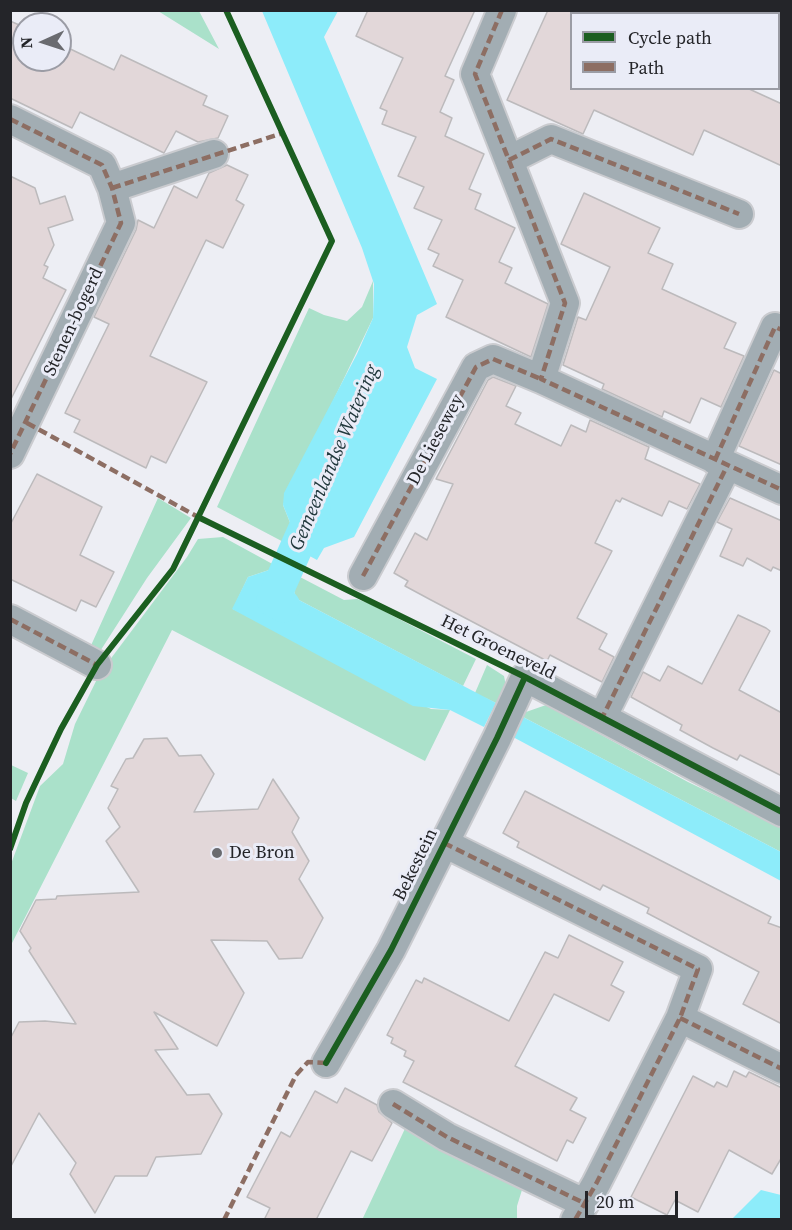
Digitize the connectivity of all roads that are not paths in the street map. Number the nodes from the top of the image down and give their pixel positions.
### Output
1 (502, 10) edge
2 (628, 10) edge
3 (633, 10) edge
4 (10, 119) edge
5 (214, 154) dead end
6 (509, 160) junction
7 (112, 188) junction
8 (739, 214) dead end
9 (782, 330) edge
10 (541, 379) junction
11 (10, 454) edge
12 (721, 463) junction
13 (782, 490) edge
14 (363, 576) dead end
15 (10, 619) edge
16 (97, 666) dead end
17 (520, 689) joint
18 (603, 716) junction
19 (782, 812) edge
20 (444, 843) junction
21 (680, 1018) junction
22 (326, 1063) dead end
23 (782, 1069) edge
24 (393, 1104) dead end
25 (579, 1211) edge

1 - 6 street
2 - 3 street
4 - 7 street, Stenen-bogerd
5 - 7 street
6 - 8 street
6 - 10 street
7 - 11 street, Stenen-bogerd
9 - 12 street
10 - 12 street, De Liesewey
10 - 14 street, De Liesewey
12 - 13 street, De Liesewey
12 - 18 street
15 - 16 street
17 - 18 street, Het Groeneveld
17 - 20 street, Bekestein
18 - 19 street, Het Groeneveld
20 - 21 street, Bekestein
20 - 22 street, Bekestein
21 - 23 street
21 - 25 street, Bekestein
24 - 25 street, Bekestein

